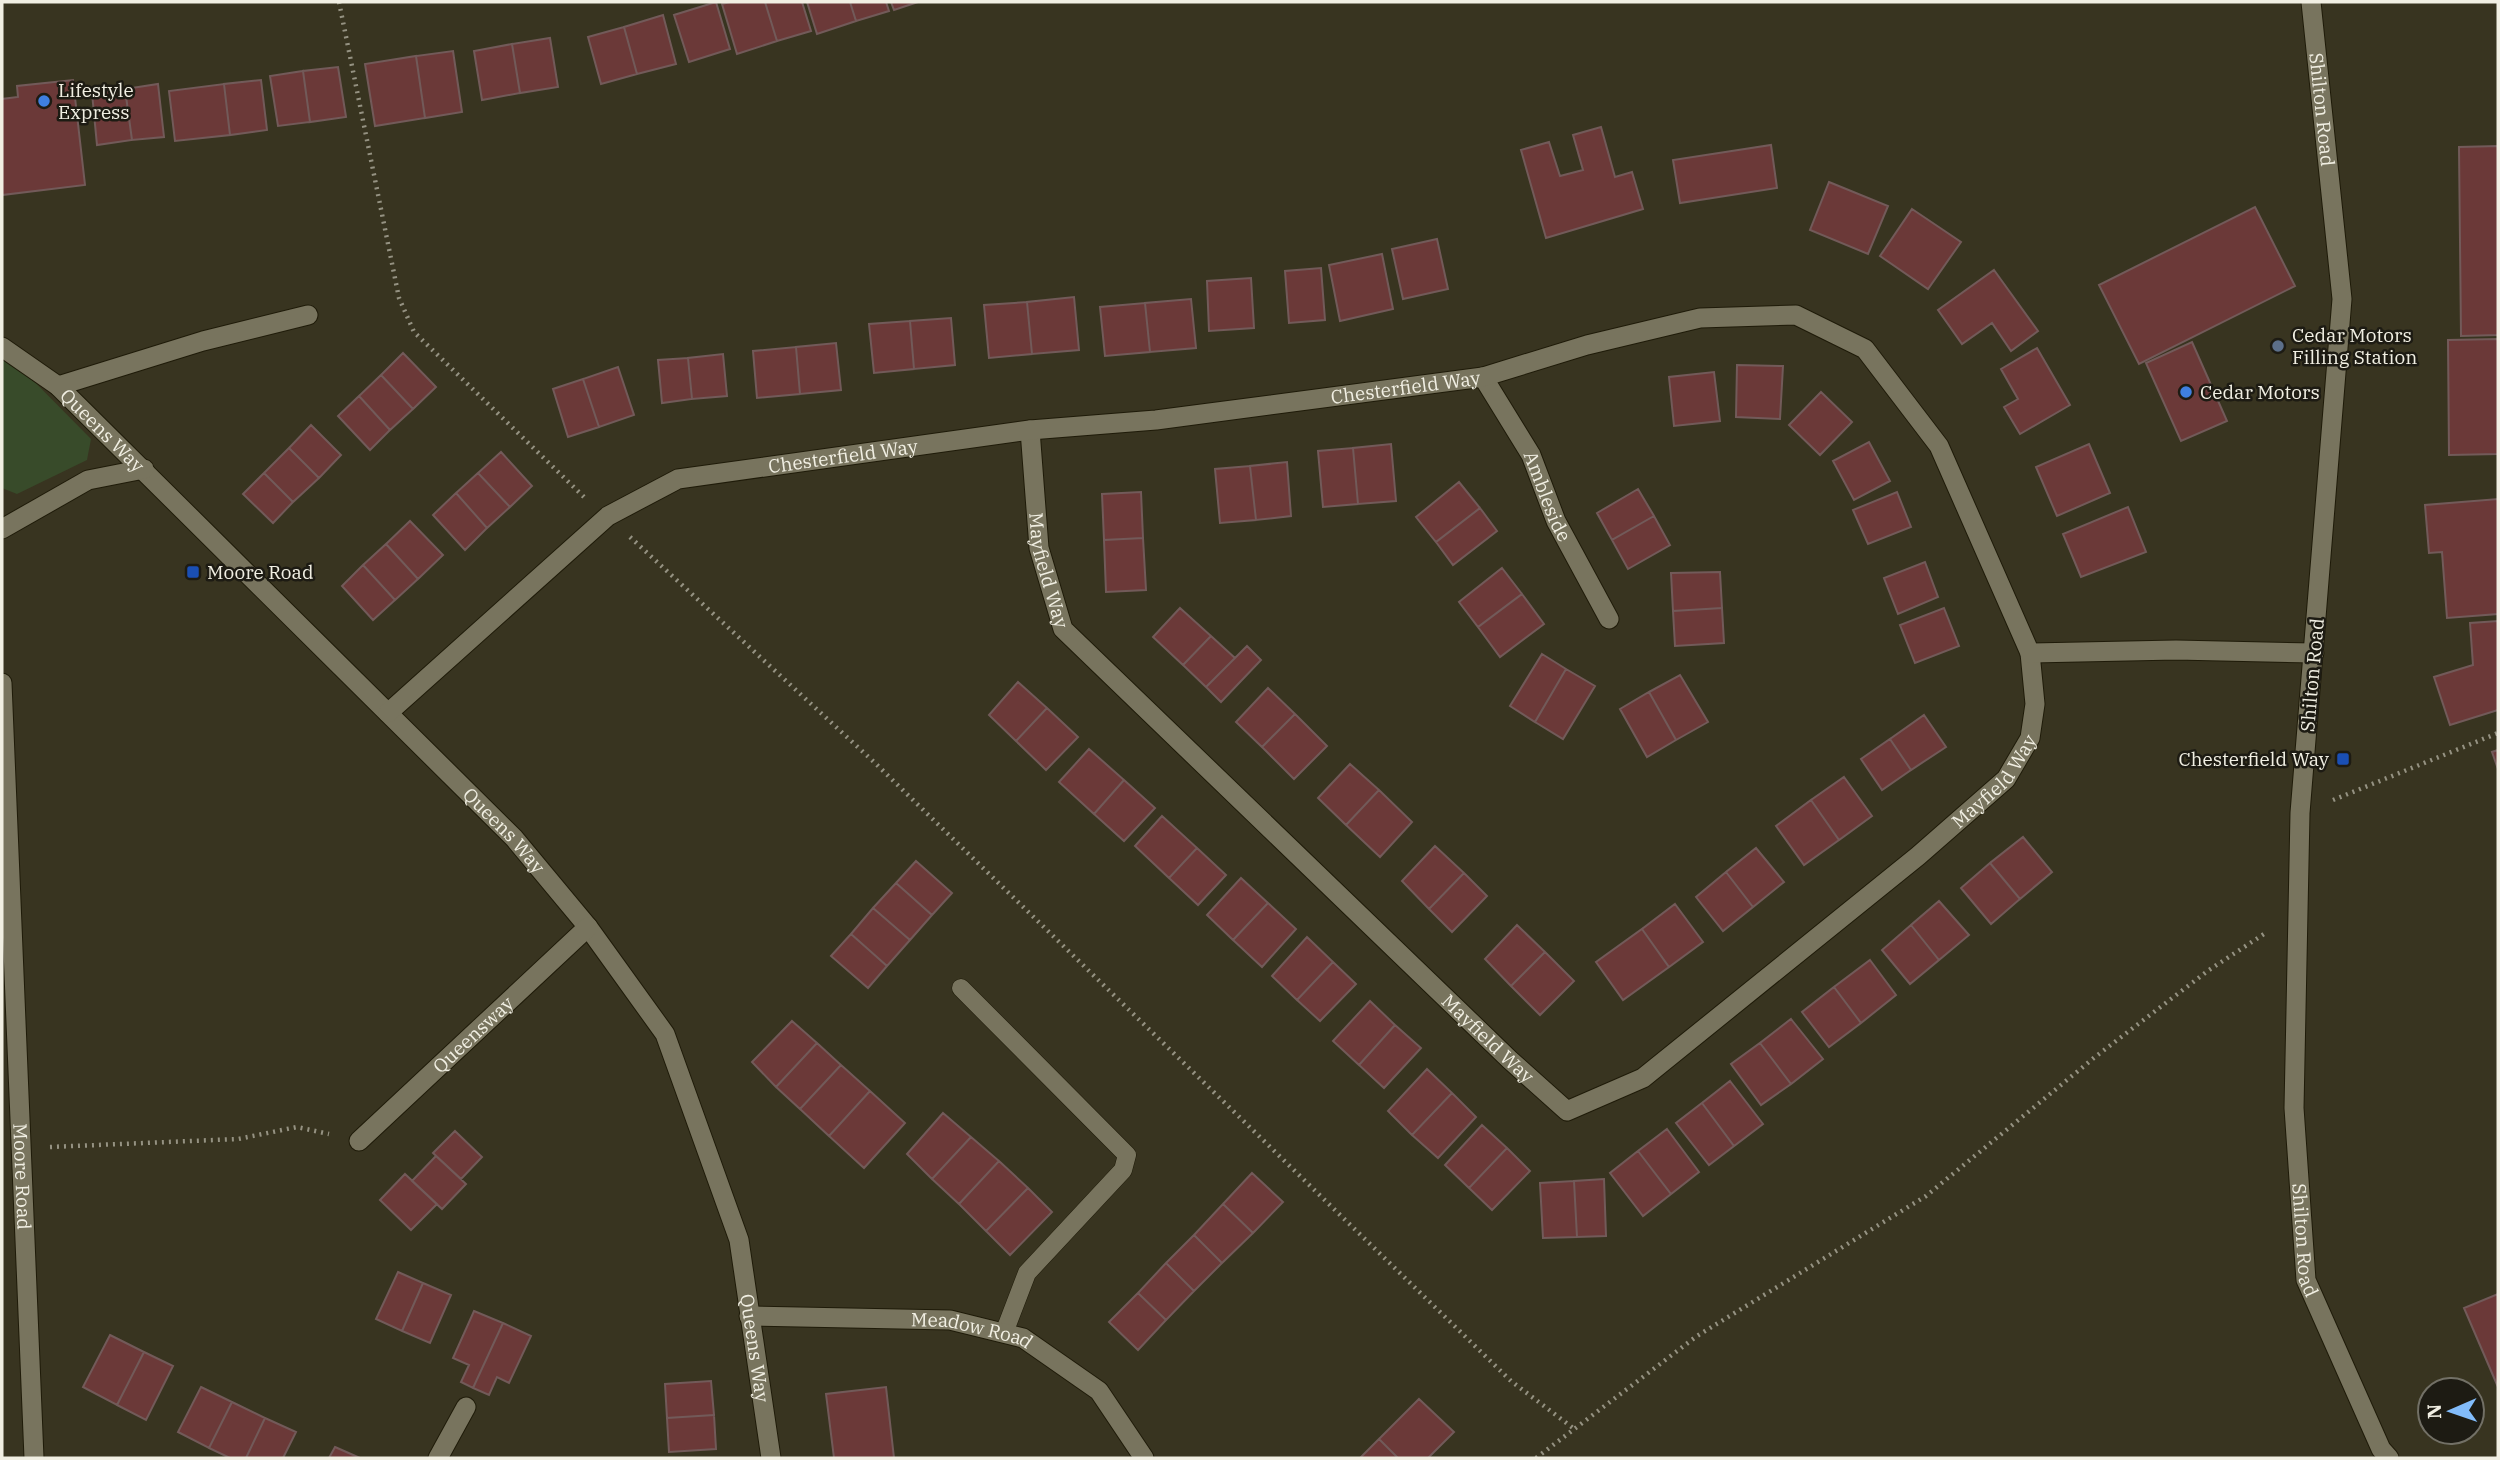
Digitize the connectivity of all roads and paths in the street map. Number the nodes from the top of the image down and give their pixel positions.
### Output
1 (340, 2) edge
2 (2311, 2) edge
3 (308, 314) dead end
4 (2, 347) edge
5 (1483, 377) junction
6 (58, 386) junction
7 (1030, 430) junction
8 (144, 469) junction
9 (608, 516) junction
10 (2, 528) edge
11 (1609, 619) dead end
12 (2030, 653) junction
13 (2314, 653) junction
14 (2, 683) edge
15 (388, 713) junction
16 (2498, 733) edge
17 (2300, 813) junction
18 (2300, 910) junction
19 (588, 927) junction
20 (961, 988) dead end
21 (359, 1141) joint
22 (21, 1148) junction
23 (749, 1316) junction
24 (1004, 1333) junction
25 (466, 1407) dead end
26 (1573, 1428) junction
27 (38, 1456) edge
28 (438, 1458) edge
29 (771, 1458) edge
30 (1144, 1458) edge
31 (1536, 1458) edge
32 (2389, 1458) edge

1 - 9 path
2 - 13 street, Shilton Road
3 - 6 street
4 - 6 street, Queens Way
5 - 7 street, Chesterfield Way
5 - 11 street, Ambleside
5 - 12 street, Chesterfield Way
6 - 8 street, Queens Way
7 - 9 street, Chesterfield Way
7 - 12 street, Mayfield Way
8 - 10 street
8 - 15 street, Queens Way
9 - 15 street, Chesterfield Way
9 - 26 path
12 - 13 street
13 - 17 street, Shilton Road
14 - 22 street, Moore Road
15 - 19 street, Queens Way
16 - 17 path
17 - 18 street, Shilton Road
18 - 26 path
18 - 32 street, Shilton Road
19 - 21 street, Queensway
19 - 23 street, Queens Way
20 - 24 lane
21 - 22 path
22 - 27 street, Moore Road
23 - 24 street, Meadow Road
23 - 29 street, Queens Way
24 - 30 street, Meadow Road
25 - 28 street
26 - 31 path

